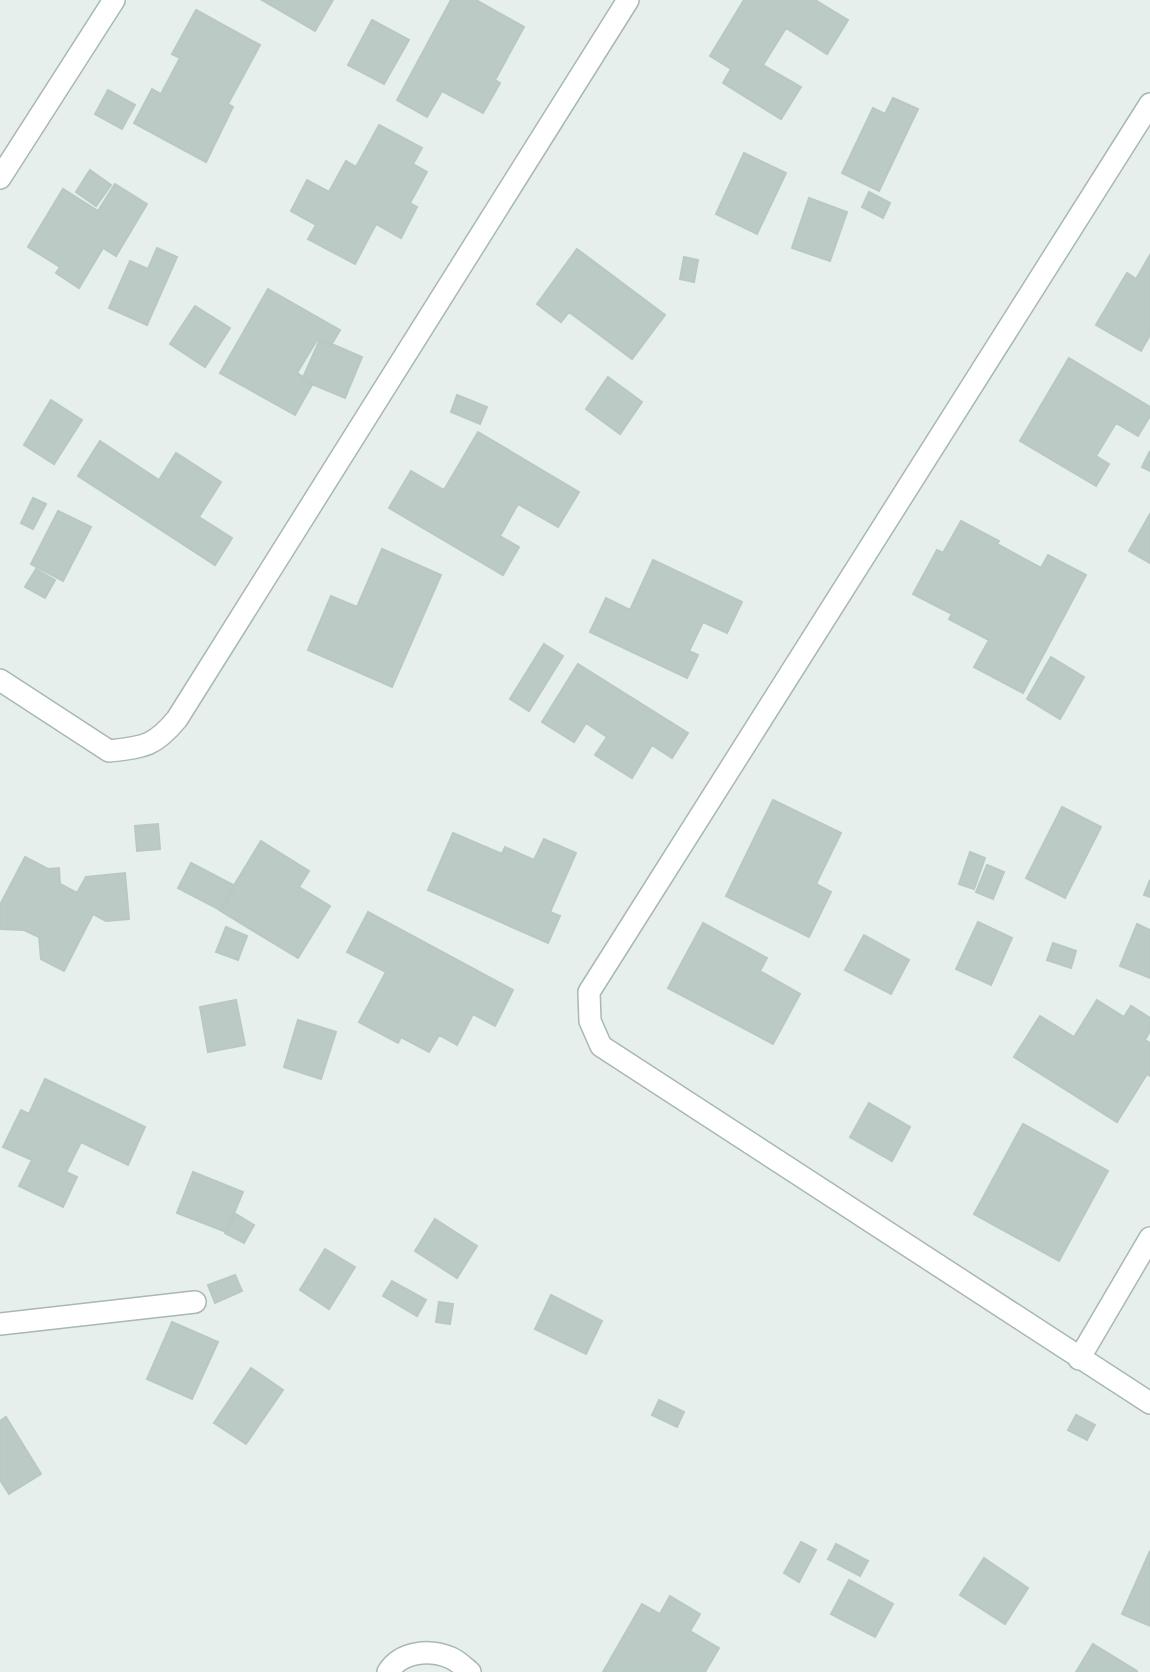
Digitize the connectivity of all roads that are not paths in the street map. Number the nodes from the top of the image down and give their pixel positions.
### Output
1 (114, 0) edge
2 (628, 0) edge
3 (1150, 104) edge
4 (0, 178) edge
5 (0, 680) edge
6 (1150, 1238) edge
7 (195, 1302) dead end
8 (0, 1324) edge
9 (1079, 1359) junction
10 (1150, 1403) edge
11 (388, 1672) edge
12 (470, 1672) edge

1 - 4 street
2 - 5 street
3 - 9 street
6 - 9 street
7 - 8 street
9 - 10 street
11 - 12 street

